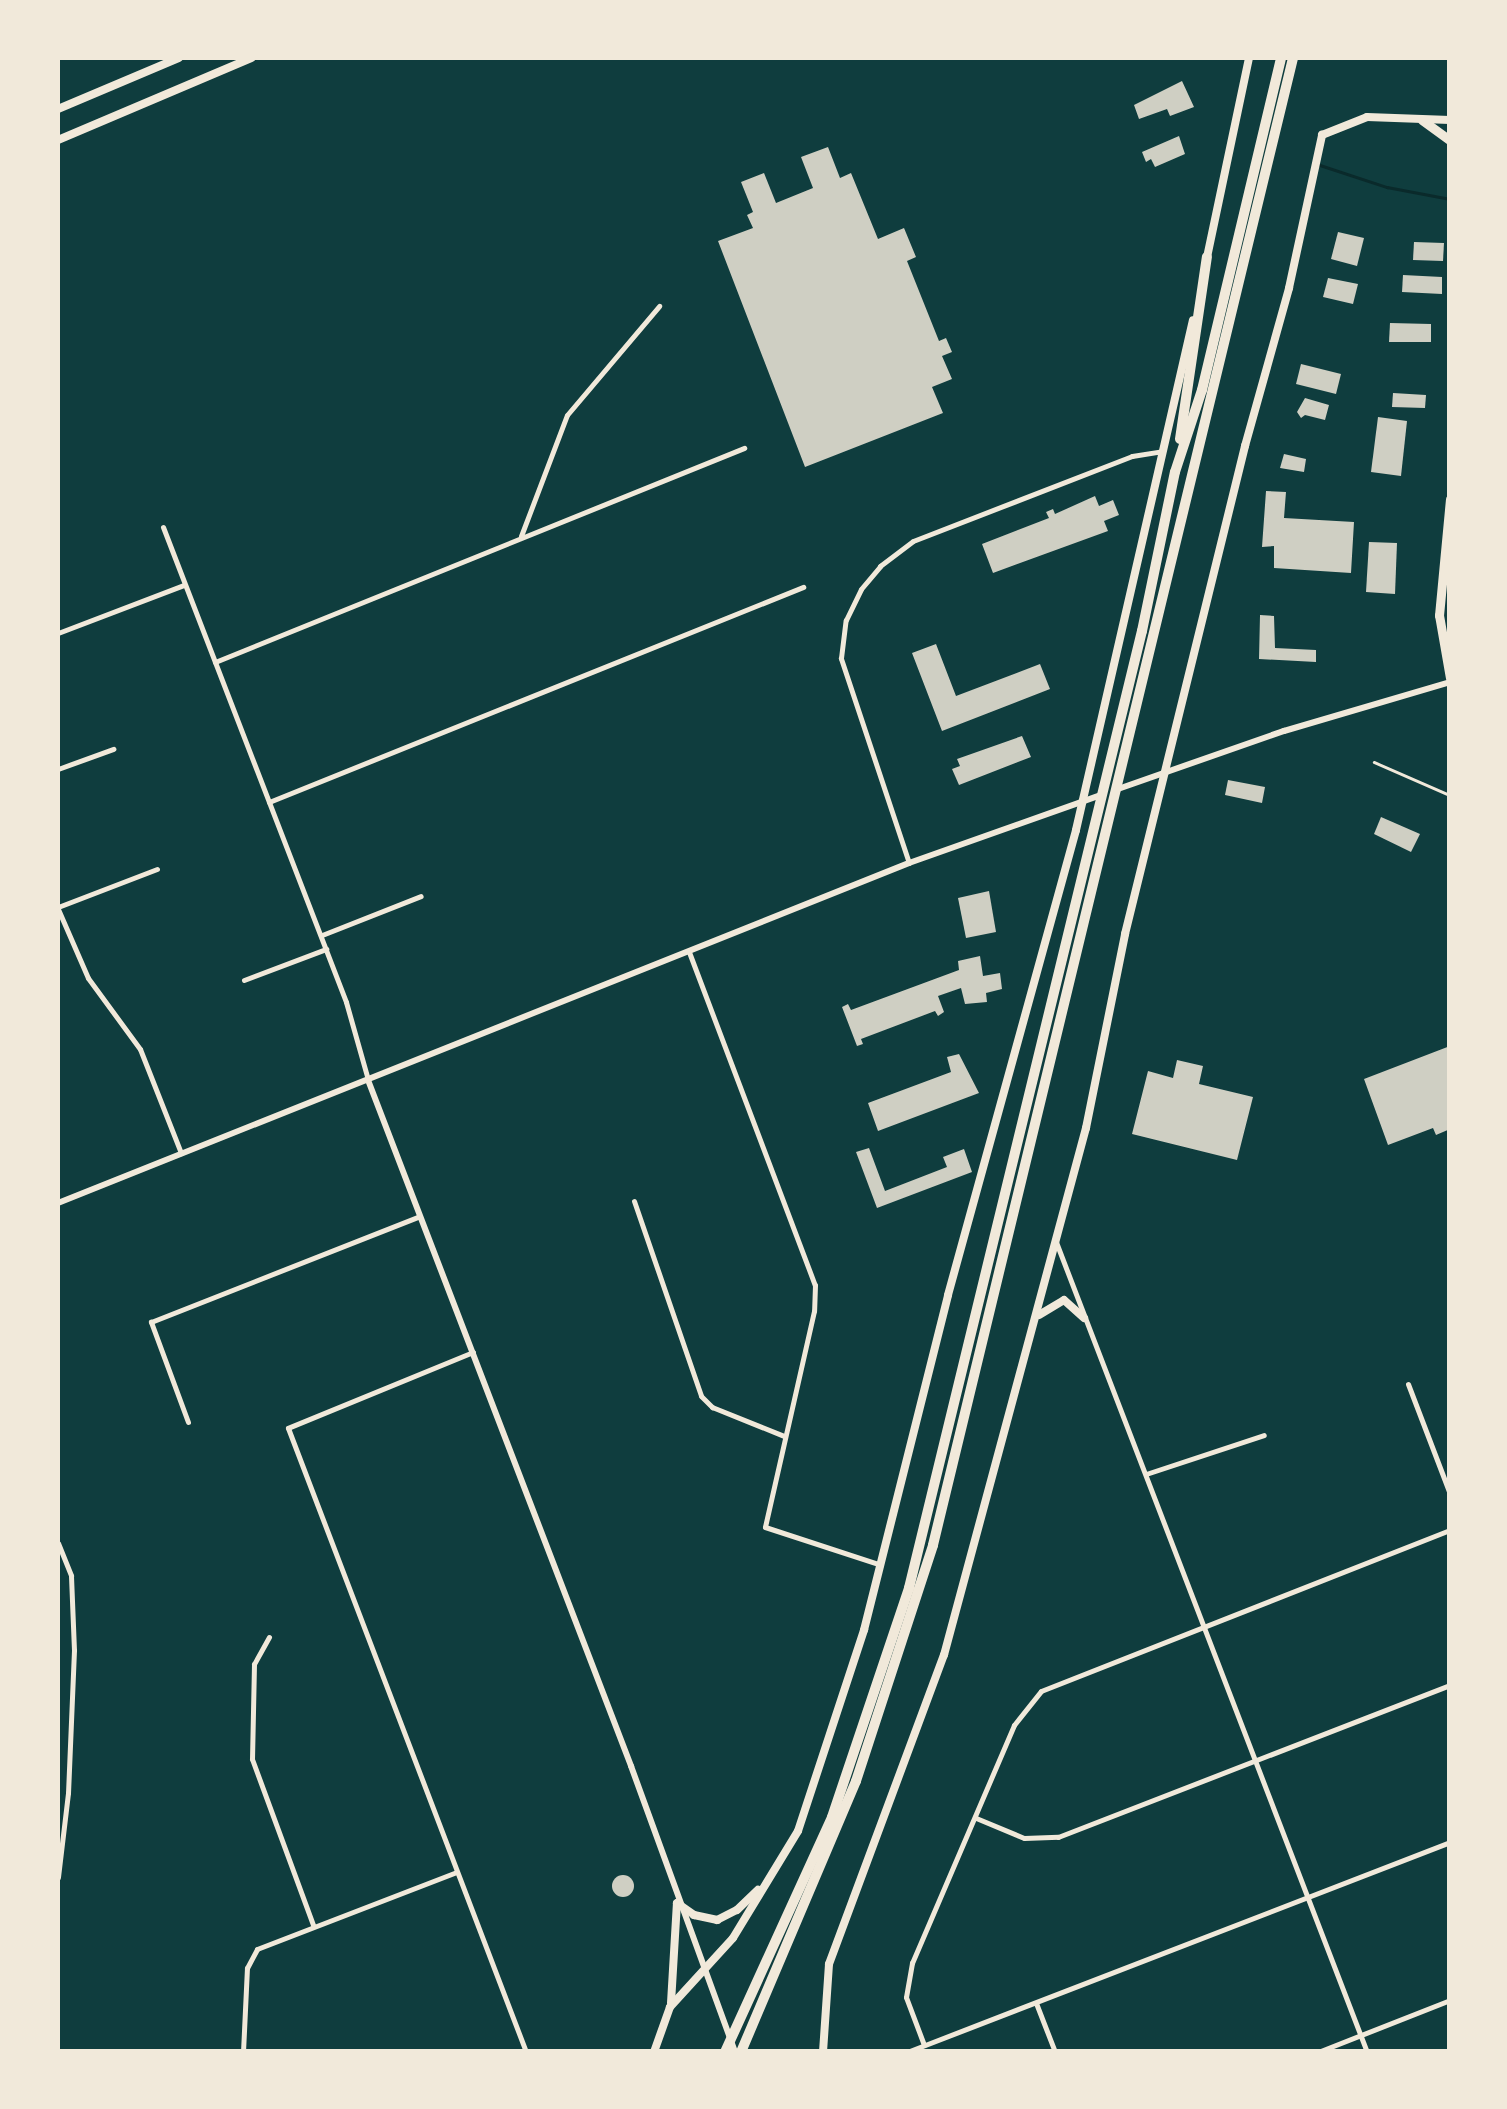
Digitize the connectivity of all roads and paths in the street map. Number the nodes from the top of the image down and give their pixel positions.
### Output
1 (179, 58) edge
2 (251, 58) edge
3 (1249, 58) edge
4 (1281, 58) edge
5 (1294, 58) edge
6 (58, 109) edge
7 (1422, 120) junction
8 (1450, 120) edge
9 (58, 140) edge
10 (1450, 140) edge
11 (1207, 257) junction
12 (659, 306) dead end
13 (744, 448) dead end
14 (1164, 450) junction
15 (1175, 472) junction
16 (1450, 499) edge
17 (162, 527) dead end
18 (520, 538) junction
19 (184, 585) junction
20 (803, 587) dead end
21 (58, 633) edge
22 (215, 662) junction
23 (1450, 680) edge
24 (113, 748) dead end
25 (1374, 762) dead end
26 (58, 769) edge
27 (1450, 795) edge
28 (269, 802) junction
29 (909, 863) junction
30 (157, 869) dead end
31 (422, 896) dead end
32 (58, 908) edge
33 (321, 935) junction
34 (326, 949) junction
35 (689, 952) junction
36 (244, 980) dead end
37 (368, 1080) junction
38 (182, 1154) junction
39 (634, 1201) dead end
40 (58, 1203) edge
41 (420, 1216) junction
42 (1056, 1241) junction
43 (1036, 1318) junction
44 (1084, 1318) junction
45 (473, 1352) junction
46 (1408, 1384) dead end
47 (188, 1422) dead end
48 (784, 1436) junction
49 (1264, 1436) dead end
50 (1146, 1474) junction
51 (1450, 1494) edge
52 (1450, 1530) edge
53 (58, 1543) edge
54 (883, 1566) junction
55 (1204, 1624) junction
56 (269, 1637) dead end
57 (1450, 1685) edge
58 (1256, 1759) junction
59 (58, 1792) edge
60 (68, 1793) junction
61 (976, 1818) junction
62 (1450, 1842) edge
63 (457, 1872) junction
64 (58, 1877) edge
65 (764, 1884) junction
66 (1308, 1896) junction
67 (677, 1903) junction
68 (313, 1926) junction
69 (704, 1975) junction
70 (1450, 2000) edge
71 (1036, 2002) junction
72 (670, 2008) junction
73 (1361, 2034) junction
74 (924, 2045) junction
75 (243, 2052) edge
76 (526, 2052) edge
77 (654, 2052) edge
78 (725, 2052) edge
79 (738, 2052) edge
80 (824, 2052) edge
81 (906, 2052) edge
82 (1055, 2052) edge
83 (1318, 2052) edge
84 (1368, 2052) edge

1 - 6 main road
2 - 9 main road
3 - 11 main road
4 - 15 highway
5 - 79 highway
7 - 8 main road
7 - 10 main road
7 - 42 main road
11 - 14 main road
11 - 15 highway
12 - 18 street
13 - 18 street
14 - 29 street
14 - 54 main road
15 - 78 highway
16 - 23 main road
17 - 19 street
18 - 22 street
19 - 21 street
19 - 22 street
20 - 28 street
22 - 28 street
23 - 29 street
24 - 26 street
25 - 27 lane
28 - 33 street
29 - 35 street
30 - 32 street
31 - 33 street
32 - 38 street
33 - 34 street
34 - 36 street
34 - 37 street
35 - 37 street
35 - 48 street
37 - 38 street
37 - 41 street
38 - 40 street
39 - 48 street
41 - 45 street
41 - 47 street
42 - 43 main road
42 - 44 street
43 - 44 main road
43 - 80 main road
44 - 50 street
45 - 63 street
45 - 67 street
46 - 51 street
48 - 54 street
49 - 50 street
50 - 55 street
52 - 55 street
53 - 60 street
54 - 65 main road
55 - 58 street
55 - 61 street
56 - 68 street
57 - 58 street
58 - 61 street
58 - 66 street
59 - 60 street
60 - 64 street
61 - 74 street
62 - 66 street
63 - 68 street
63 - 76 street
65 - 67 main road
65 - 69 main road
66 - 71 street
66 - 73 street
67 - 69 street
67 - 72 main road
68 - 75 street
69 - 72 main road
69 - 79 street
70 - 73 street
71 - 74 street
71 - 82 street
72 - 77 main road
73 - 83 street
73 - 84 street
74 - 81 street

